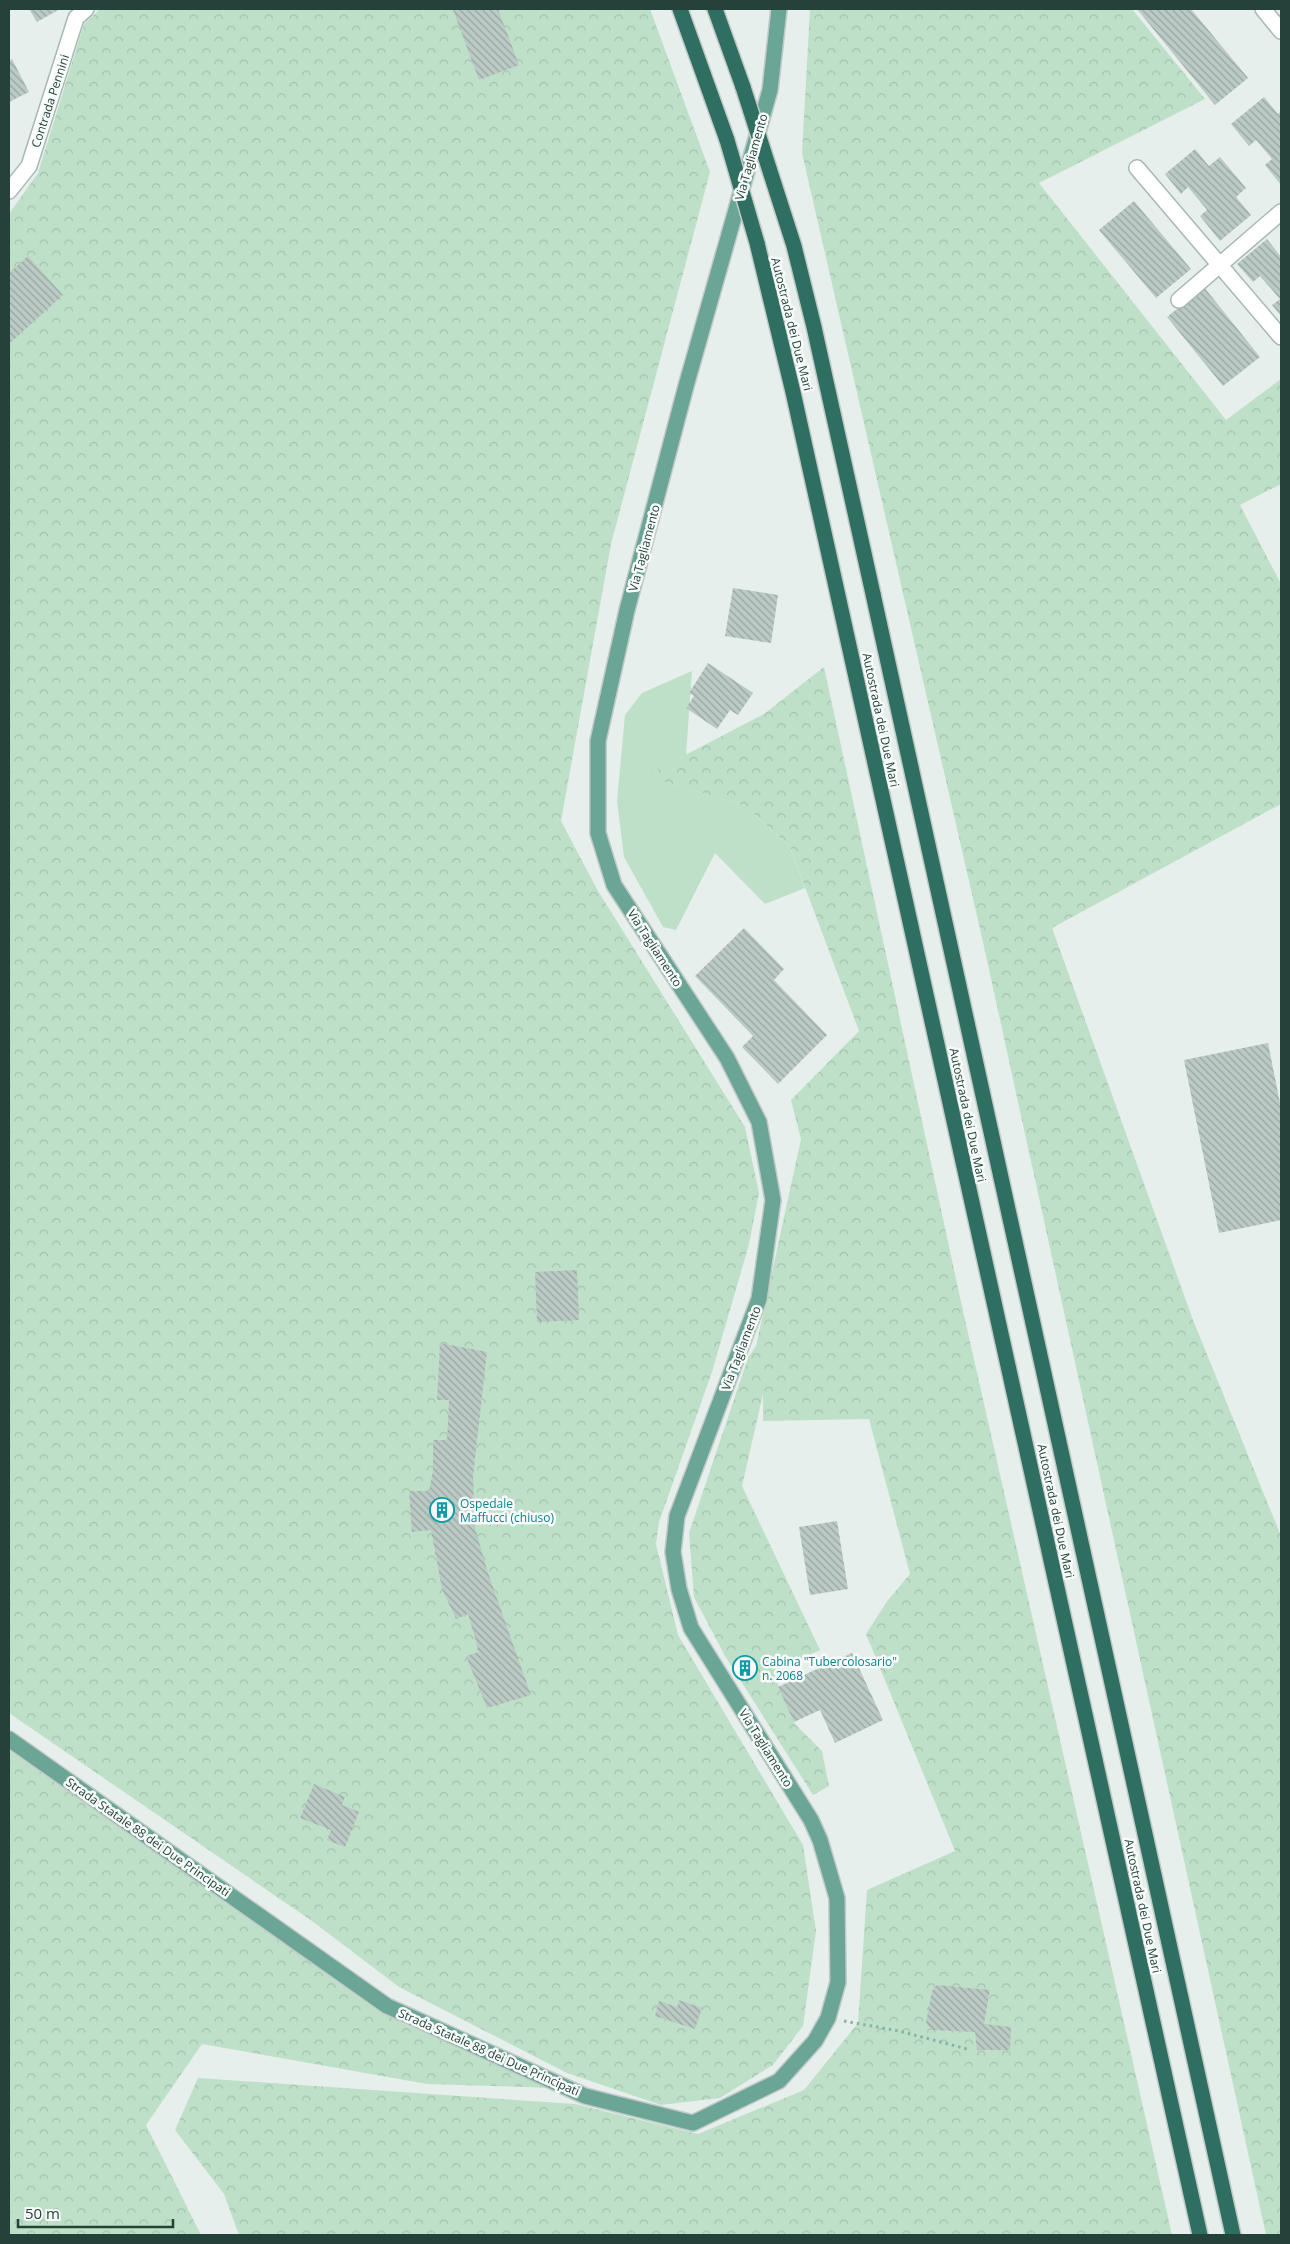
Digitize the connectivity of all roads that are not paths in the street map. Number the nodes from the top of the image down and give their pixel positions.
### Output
1 (86, 9) edge
2 (680, 9) edge
3 (715, 9) edge
4 (780, 9) edge
5 (1263, 9) edge
6 (1281, 31) edge
7 (1138, 168) dead end
8 (9, 191) edge
9 (1281, 212) edge
10 (1220, 264) junction
11 (1179, 300) dead end
12 (1281, 337) edge
13 (9, 1739) edge
14 (820, 1840) joint
15 (1200, 2235) edge
16 (1233, 2235) edge

1 - 8 street, Contrada Pennini
2 - 15 highway, Autostrada dei Due Mari, bridge
3 - 16 highway, Autostrada dei Due Mari, bridge
4 - 14 main road, Via Tagliamento
5 - 6 street
7 - 10 street
9 - 10 street
10 - 11 street
10 - 12 street
13 - 14 main road, Strada Statale 88 dei Due Principati

